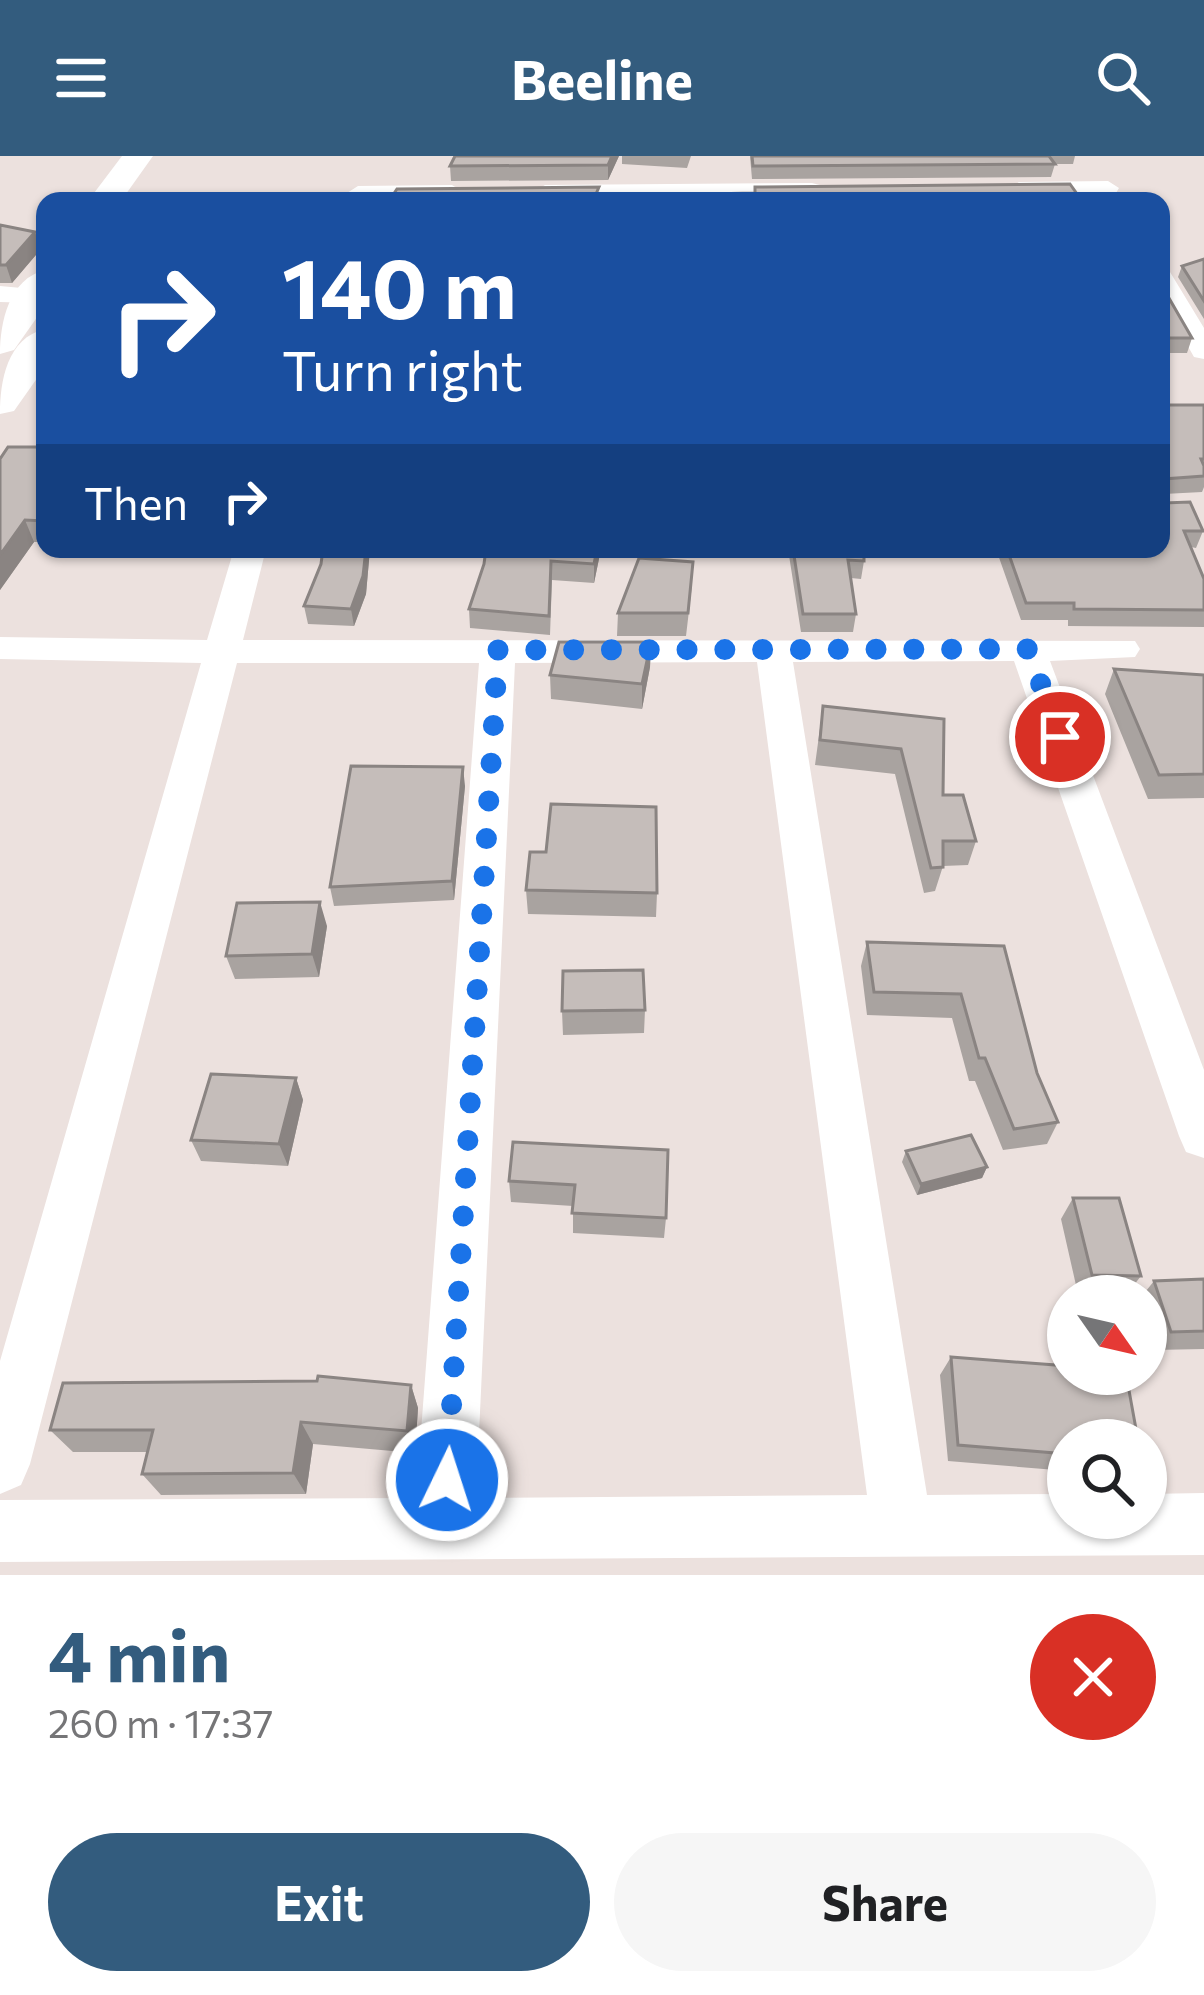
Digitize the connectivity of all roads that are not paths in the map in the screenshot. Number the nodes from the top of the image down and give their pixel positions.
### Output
1 (1087, 156) edge
2 (153, 171) edge
3 (359, 189) edge
4 (991, 189) edge
5 (827, 190) edge
6 (119, 192) edge
7 (475, 192) edge
8 (522, 192) edge
9 (1052, 192) edge
10 (1110, 192) edge
11 (26, 290) edge
12 (1174, 320) edge
13 (0, 343) edge
14 (1204, 351) edge
15 (36, 353) edge
16 (0, 403) edge
17 (247, 558) edge
18 (0, 648) edge
19 (1028, 649) junction
20 (1122, 649) dead end
21 (498, 650) junction
22 (773, 650) junction
23 (218, 652) junction
24 (1204, 1136) edge
25 (0, 1464) edge
26 (1204, 1524) edge
27 (901, 1525) junction
28 (444, 1526) junction
29 (0, 1531) edge

1 - 10 street
2 - 6 main road
3 - 7 street
4 - 9 street
5 - 8 street
11 - 13 main road
12 - 14 street
15 - 16 main road
17 - 23 street
18 - 23 street
19 - 20 street
19 - 22 street
19 - 24 street
21 - 22 street
21 - 23 street
21 - 28 street
22 - 27 street
23 - 25 street
26 - 27 street
27 - 28 street
28 - 29 street

